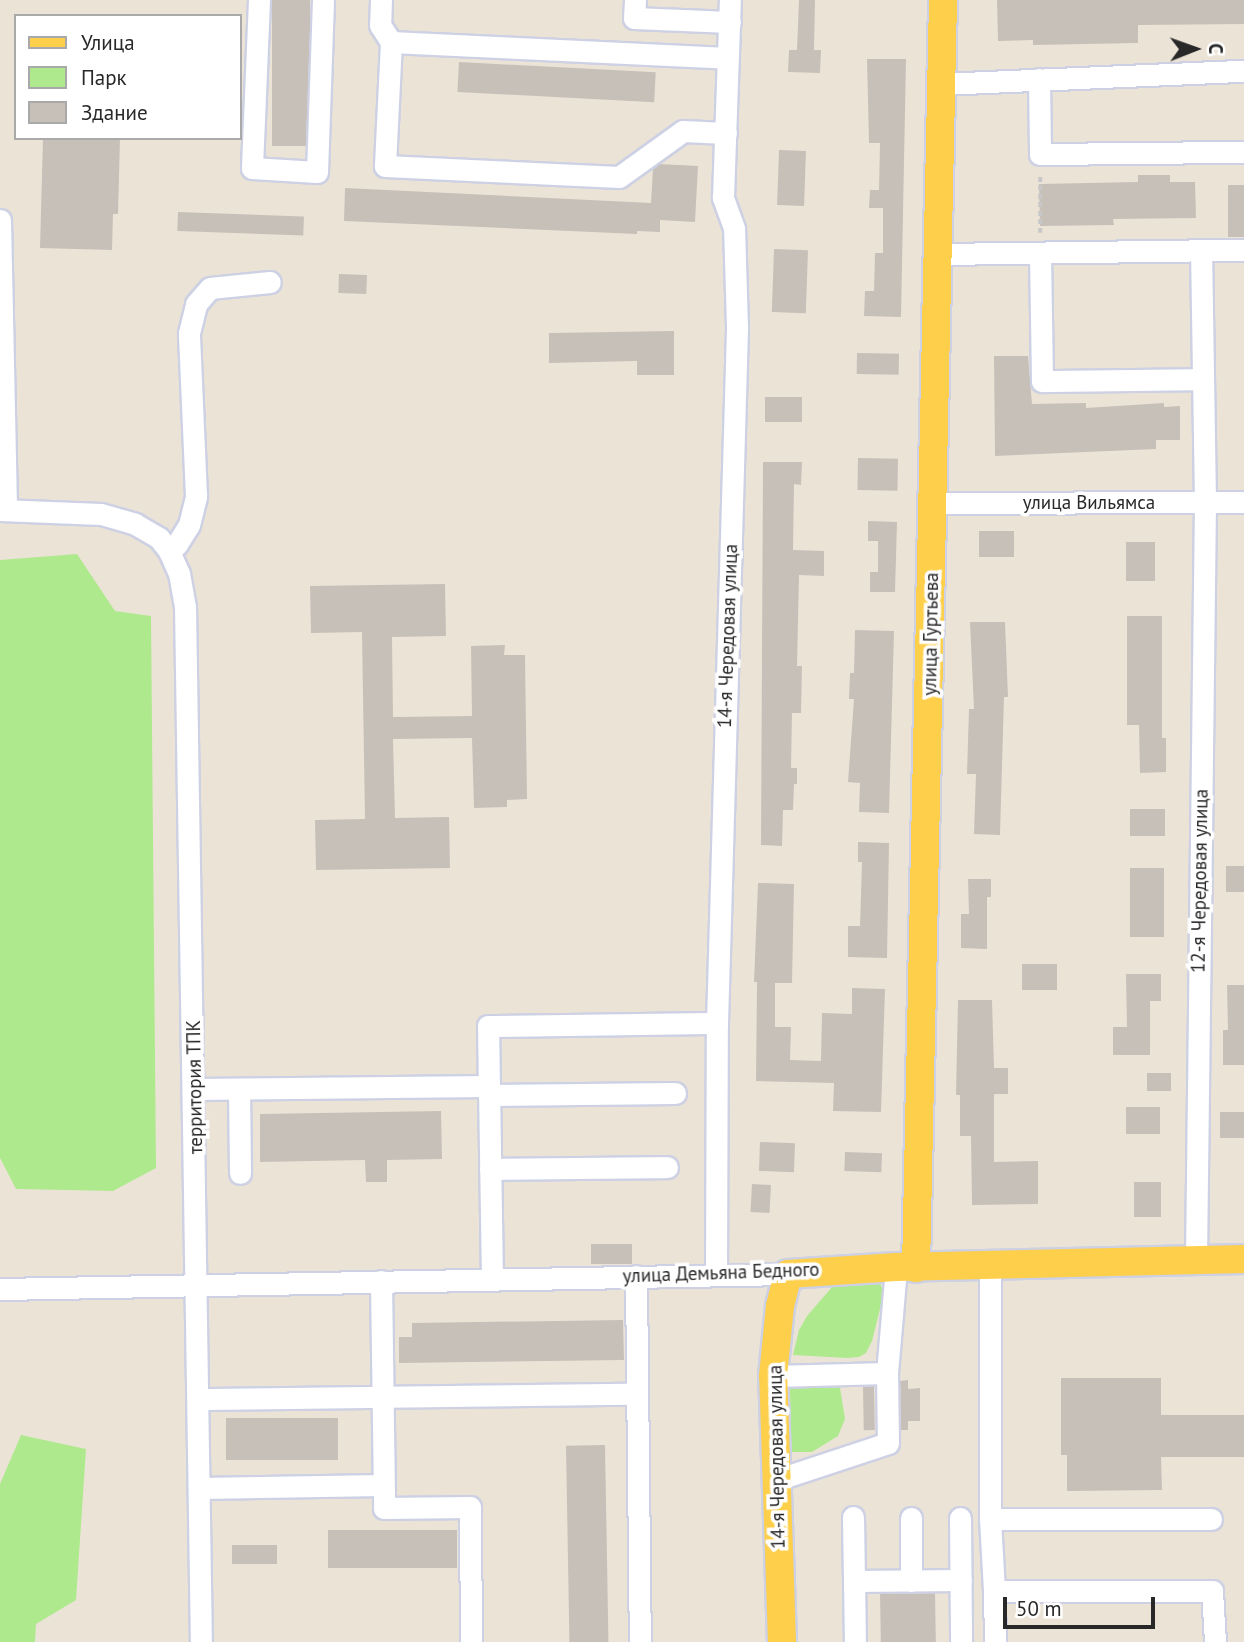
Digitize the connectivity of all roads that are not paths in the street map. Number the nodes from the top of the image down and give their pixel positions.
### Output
1 (259, 0) edge
2 (323, 0) edge
3 (381, 0) edge
4 (635, 0) edge
5 (730, 0) edge
6 (943, 0) edge
7 (730, 22) junction
8 (391, 42) junction
9 (728, 58) junction
10 (1244, 71) edge
11 (1040, 79) junction
12 (942, 84) junction
13 (726, 133) junction
14 (1244, 152) edge
15 (0, 220) edge
16 (1201, 250) junction
17 (1244, 250) edge
18 (1040, 253) junction
19 (939, 254) junction
20 (270, 282) dead end
21 (1203, 379) junction
22 (1205, 502) junction
23 (1244, 502) edge
24 (934, 503) junction
25 (3, 510) edge
26 (164, 544) junction
27 (717, 1023) junction
28 (195, 1089) junction
29 (239, 1089) junction
30 (489, 1091) junction
31 (675, 1093) dead end
32 (667, 1167) dead end
33 (490, 1169) junction
34 (240, 1173) dead end
35 (1244, 1259) edge
36 (1196, 1260) junction
37 (990, 1265) junction
38 (906, 1267) junction
39 (716, 1274) junction
40 (788, 1274) junction
41 (636, 1276) junction
42 (492, 1279) junction
43 (381, 1281) junction
44 (198, 1285) junction
45 (0, 1289) edge
46 (887, 1373) junction
47 (773, 1376) junction
48 (637, 1394) junction
49 (382, 1397) junction
50 (198, 1399) junction
51 (776, 1480) junction
52 (383, 1485) junction
53 (199, 1488) junction
54 (853, 1517) dead end
55 (911, 1518) dead end
56 (960, 1518) dead end
57 (990, 1519) junction
58 (1211, 1519) dead end
59 (961, 1580) junction
60 (854, 1581) junction
61 (911, 1581) junction
62 (994, 1591) junction
63 (201, 1642) edge
64 (471, 1642) edge
65 (640, 1642) edge
66 (782, 1642) edge
67 (855, 1642) edge
68 (961, 1642) edge
69 (995, 1642) edge
70 (1214, 1642) edge

1 - 2 street
3 - 8 street
4 - 7 street
5 - 7 street, 14-я Чередовая улица
6 - 12 main road, улица Гуртьева
7 - 9 street, 14-я Чередовая улица
8 - 9 street
8 - 13 street
9 - 13 street, 14-я Чередовая улица
10 - 11 street
11 - 12 street
11 - 14 street
12 - 19 main road, улица Гуртьева
13 - 27 street, 14-я Чередовая улица
15 - 25 street
16 - 17 street
16 - 18 street
16 - 21 street, 12-я Чередовая улица
18 - 19 street
18 - 21 street
19 - 24 main road, улица Гуртьева
20 - 26 street
21 - 22 street, 12-я Чередовая улица
22 - 23 street, улица Вильямса
22 - 24 street, улица Вильямса
22 - 36 street, 12-я Чередовая улица
24 - 38 main road, улица Гуртьева
25 - 26 street
26 - 28 street, территория ТПК
27 - 30 street
27 - 39 street, 14-я Чередовая улица
28 - 29 street
28 - 44 street, территория ТПК
29 - 30 street
29 - 34 street
30 - 31 street
30 - 33 street
32 - 33 street
33 - 42 street
35 - 36 main road, улица Демьяна Бедного
36 - 37 main road, улица Демьяна Бедного
37 - 38 main road, улица Демьяна Бедного
37 - 57 street
38 - 40 main road, улица Демьяна Бедного
38 - 46 street
39 - 40 street, улица Демьяна Бедного
39 - 41 street, улица Демьяна Бедного
40 - 47 main road, 14-я Чередовая улица
41 - 42 street, улица Демьяна Бедного
41 - 48 street
42 - 43 street, улица Демьяна Бедного
43 - 44 street, улица Демьяна Бедного
43 - 49 street
44 - 45 street, улица Демьяна Бедного
44 - 50 street, территория ТПК
46 - 47 street
46 - 51 street
47 - 51 main road, 14-я Чередовая улица
48 - 49 street
48 - 65 street
49 - 50 street
49 - 52 street
50 - 53 street, территория ТПК
51 - 66 main road, 14-я Чередовая улица
52 - 53 street
52 - 64 street
53 - 63 street, территория ТПК
54 - 60 street
55 - 61 street
56 - 59 street
57 - 58 street
57 - 62 street
59 - 61 street
59 - 68 street
60 - 61 street
60 - 67 street
62 - 69 street
62 - 70 street

